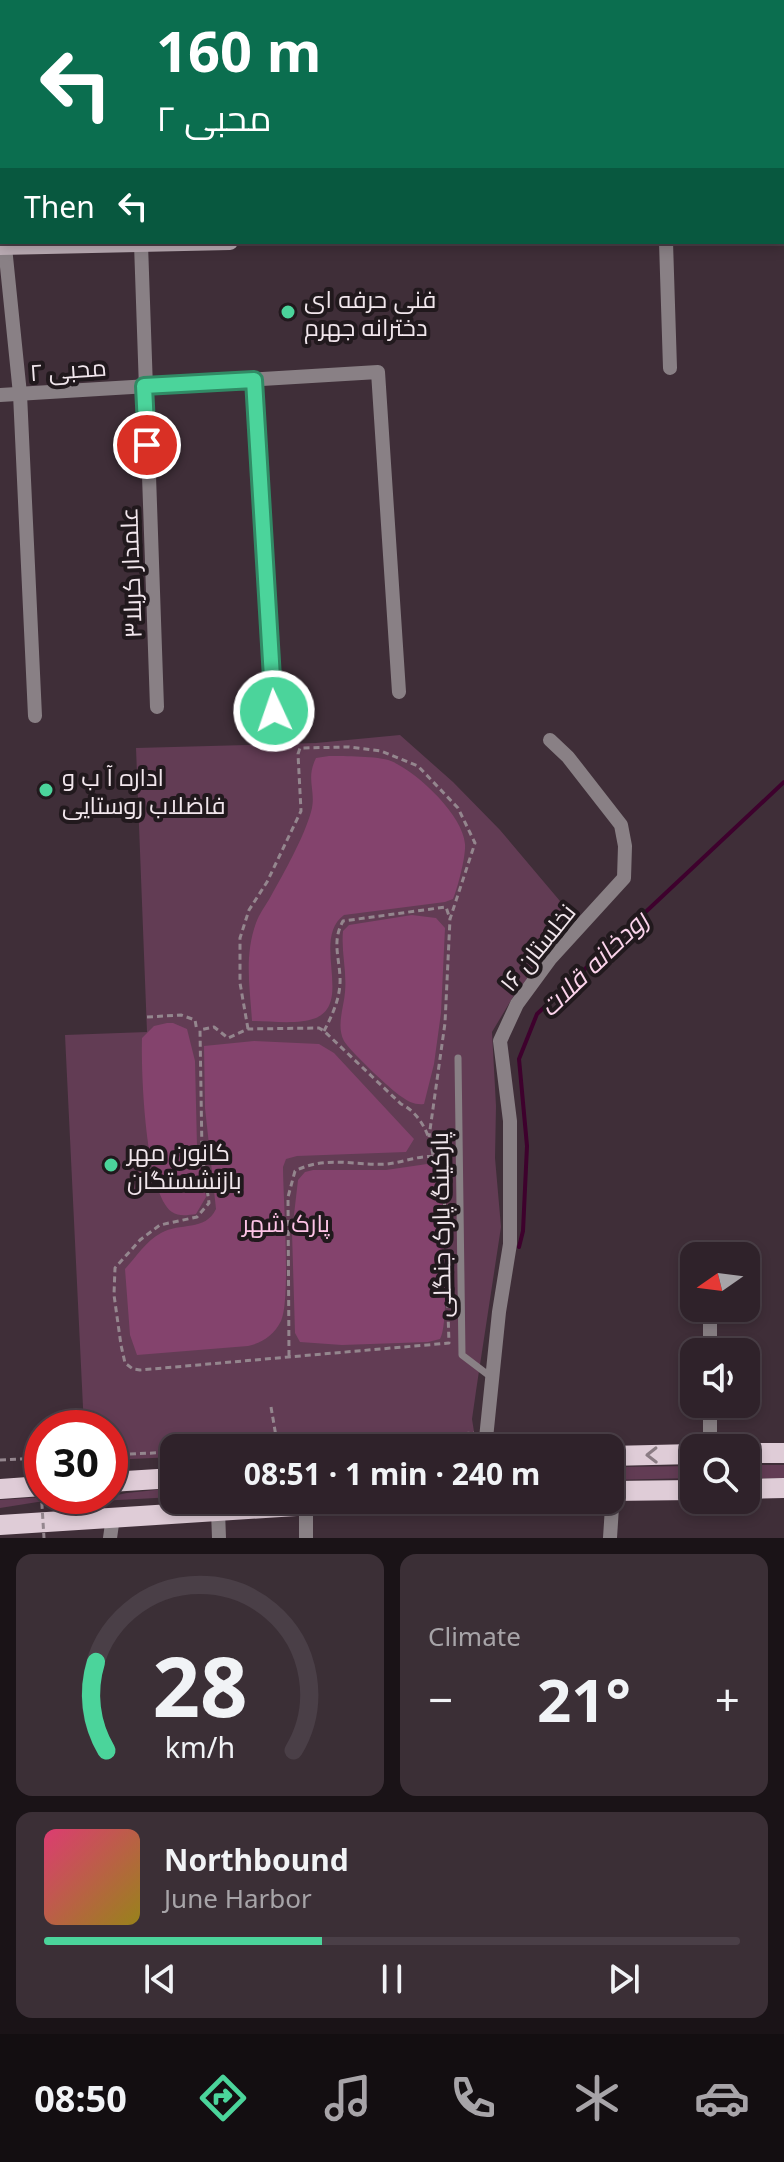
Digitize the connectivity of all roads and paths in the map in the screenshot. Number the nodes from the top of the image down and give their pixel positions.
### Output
1 (141, 244) joint
2 (666, 244) edge
3 (2, 247) edge
4 (670, 368) dead end
5 (254, 380) junction
6 (144, 386) junction
7 (20, 394) junction
8 (0, 395) edge
9 (399, 692) dead end
10 (157, 707) dead end
11 (274, 711) dead end
12 (35, 716) dead end
13 (550, 740) dead end
14 (450, 919) junction
15 (147, 1017) dead end
16 (248, 1029) junction
17 (324, 1031) junction
18 (198, 1035) junction
19 (458, 1058) dead end
20 (429, 1137) junction
21 (433, 1155) junction
22 (289, 1356) junction
23 (491, 1377) junction
24 (271, 1407) dead end
25 (486, 1432) joint
26 (274, 1434) edge
27 (460, 1434) edge
28 (160, 1453) edge
29 (760, 1453) edge
30 (784, 1453) edge
31 (128, 1454) edge
32 (680, 1454) edge
33 (624, 1456) edge
34 (24, 1459) edge
35 (0, 1460) edge
36 (160, 1479) edge
37 (128, 1481) edge
38 (24, 1484) edge
39 (784, 1488) edge
40 (0, 1489) edge
41 (760, 1489) edge
42 (680, 1490) edge
43 (624, 1491) edge
44 (43, 1514) edge
45 (166, 1514) edge
46 (218, 1514) edge
47 (306, 1514) edge
48 (611, 1514) edge
49 (113, 1517) junction
50 (0, 1525) edge
51 (44, 1538) edge
52 (110, 1538) edge
53 (219, 1538) edge
54 (306, 1538) edge
55 (610, 1538) edge

1 - 3 street
1 - 6 street, علمدار کربلا۳
2 - 4 street
3 - 7 street
5 - 6 street, محبی ۲
5 - 9 street, محبی ۲
5 - 11 street
6 - 7 street, محبی ۲
6 - 10 street, علمدار کربلا۳
7 - 8 street, محبی ۲
7 - 12 street
13 - 23 street, نخلستان ۱۶
14 - 16 path
14 - 17 path
14 - 20 path
15 - 18 path
16 - 17 path
16 - 18 path
17 - 20 path
18 - 22 path
19 - 23 lane, پارکینگ پارک جنگلی
20 - 21 path
21 - 22 path
21 - 22 path
23 - 25 street, نخلستان ۱۶
24 - 26 path
25 - 27 path
28 - 31 path
29 - 30 main road
32 -> 33 main road
34 - 35 path
36 - 37 main road
38 - 40 main road
39 - 41 main road
42 - 43 main road
44 - 51 path, bridge
45 - 49 main road
46 - 53 street
47 - 54 street
48 - 55 street
49 - 50 main road
49 - 52 street

